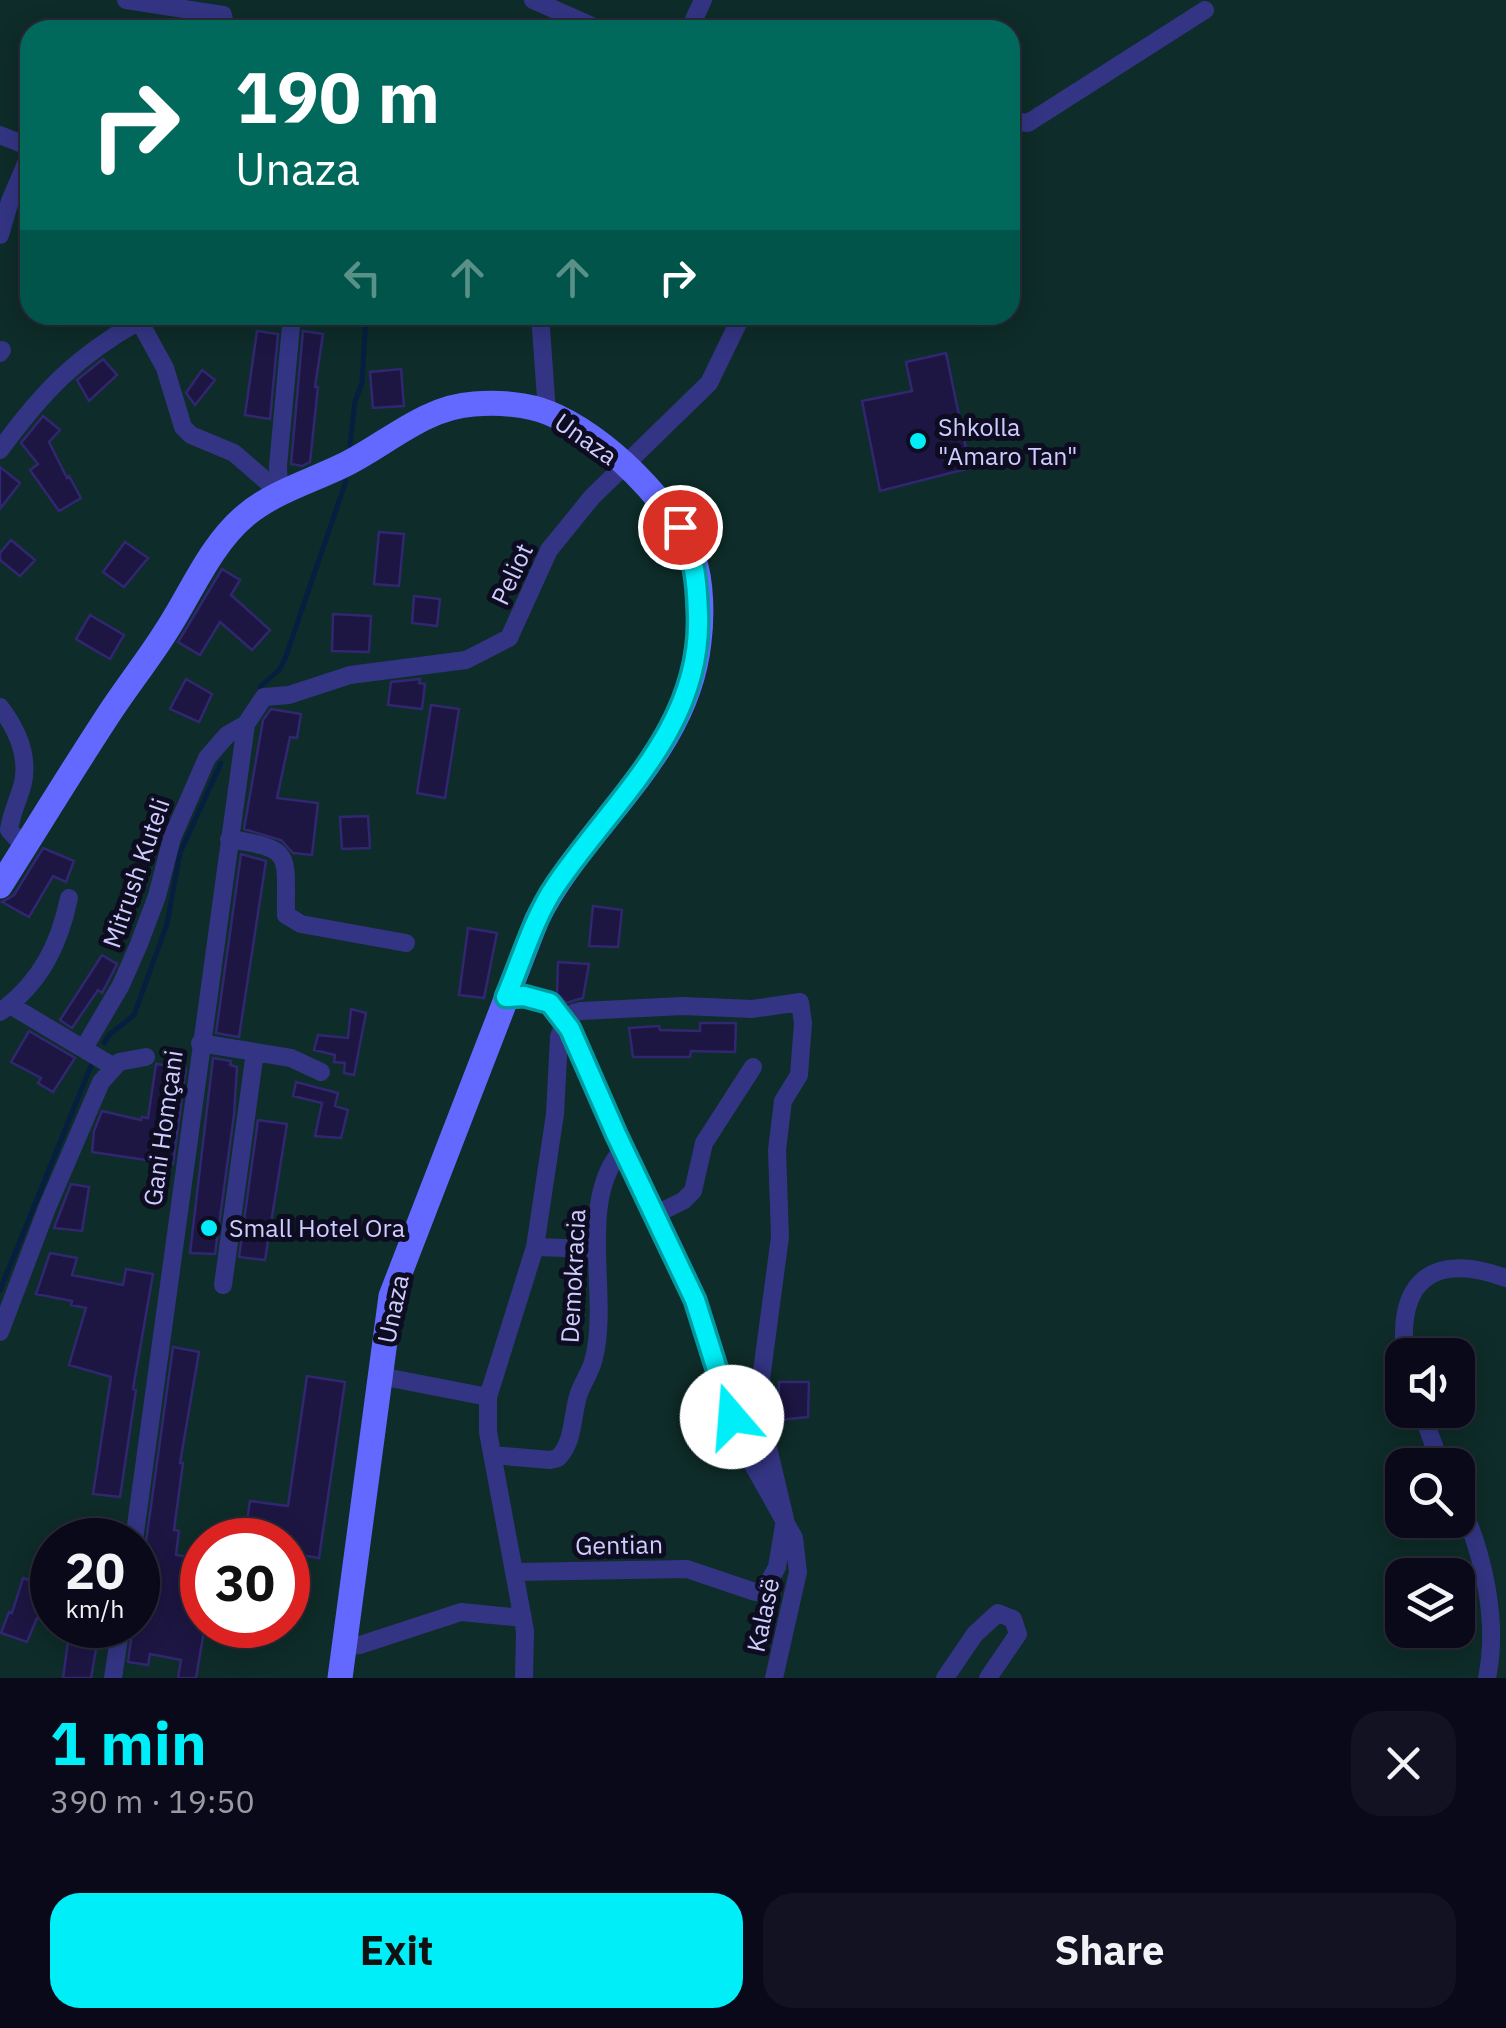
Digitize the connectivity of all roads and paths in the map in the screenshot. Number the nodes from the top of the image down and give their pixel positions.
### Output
1 (126, 0) edge
2 (533, 0) edge
3 (1205, 10) dead end
4 (224, 20) edge
5 (578, 20) edge
6 (1020, 122) edge
7 (20, 176) edge
8 (0, 235) edge
9 (126, 325) edge
10 (141, 325) edge
11 (291, 325) edge
12 (541, 325) edge
13 (737, 325) edge
14 (547, 412) junction
15 (0, 450) edge
16 (625, 467) junction
17 (279, 492) junction
18 (0, 707) edge
19 (246, 724) junction
20 (229, 839) junction
21 (24, 847) junction
22 (0, 886) edge
23 (69, 898) dead end
24 (406, 943) dead end
25 (506, 997) junction
26 (5, 1009) edge
27 (565, 1021) junction
28 (200, 1043) junction
29 (84, 1048) junction
30 (255, 1052) junction
31 (146, 1057) dead end
32 (114, 1066) junction
33 (753, 1067) dead end
34 (320, 1072) dead end
35 (624, 1149) junction
36 (656, 1214) junction
37 (535, 1247) junction
38 (595, 1249) junction
39 (1506, 1278) edge
40 (223, 1285) dead end
41 (0, 1332) edge
42 (1405, 1338) edge
43 (380, 1376) junction
44 (488, 1396) junction
45 (492, 1455) junction
46 (137, 1518) edge
47 (785, 1519) junction
48 (1473, 1538) edge
49 (515, 1572) junction
50 (522, 1618) junction
51 (346, 1646) junction
52 (118, 1648) edge
53 (114, 1678) edge
54 (340, 1678) edge
55 (524, 1678) edge
56 (774, 1678) edge
57 (945, 1678) edge
58 (988, 1678) edge
59 (1487, 1678) edge

1 - 4 street
2 - 5 street
3 - 6 street
7 - 8 street
9 - 15 street
10 - 17 street
11 - 17 street
12 - 14 street
13 - 16 street, Peliot
14 - 16 main road, Unaza
14 - 17 main road, Unaza
16 - 19 street, Peliot
16 - 25 main road, Unaza
17 - 21 main road, Unaza
18 - 21 street
19 - 20 street, Gani Homçani
19 - 29 street, Mitrush Kuteli
20 - 24 street
20 - 28 street, Gani Homçani
21 - 22 main road, Unaza
23 - 26 street
25 - 27 street
25 - 43 main road, Unaza
26 - 29 street
27 - 35 street, Kalasë
27 - 37 street
27 - 47 street
28 - 30 street
28 - 46 street, Gani Homçani
29 - 32 street
30 - 34 street
30 - 40 street
31 - 32 street
32 - 41 street
33 - 36 street
35 - 36 street, Kalasë
35 - 38 street, Demokracia
36 - 47 street, Kalasë
37 - 38 street
37 - 44 street
38 - 45 street, Demokracia
39 - 42 street
43 - 44 street
43 - 51 main road, Unaza
44 - 45 street
45 - 49 street
47 - 49 street, Gentian
47 - 56 street, Kalasë
48 - 59 street
49 - 50 street
50 - 51 street
50 - 55 street
51 - 54 main road, Unaza
52 - 53 street
57 - 58 street

